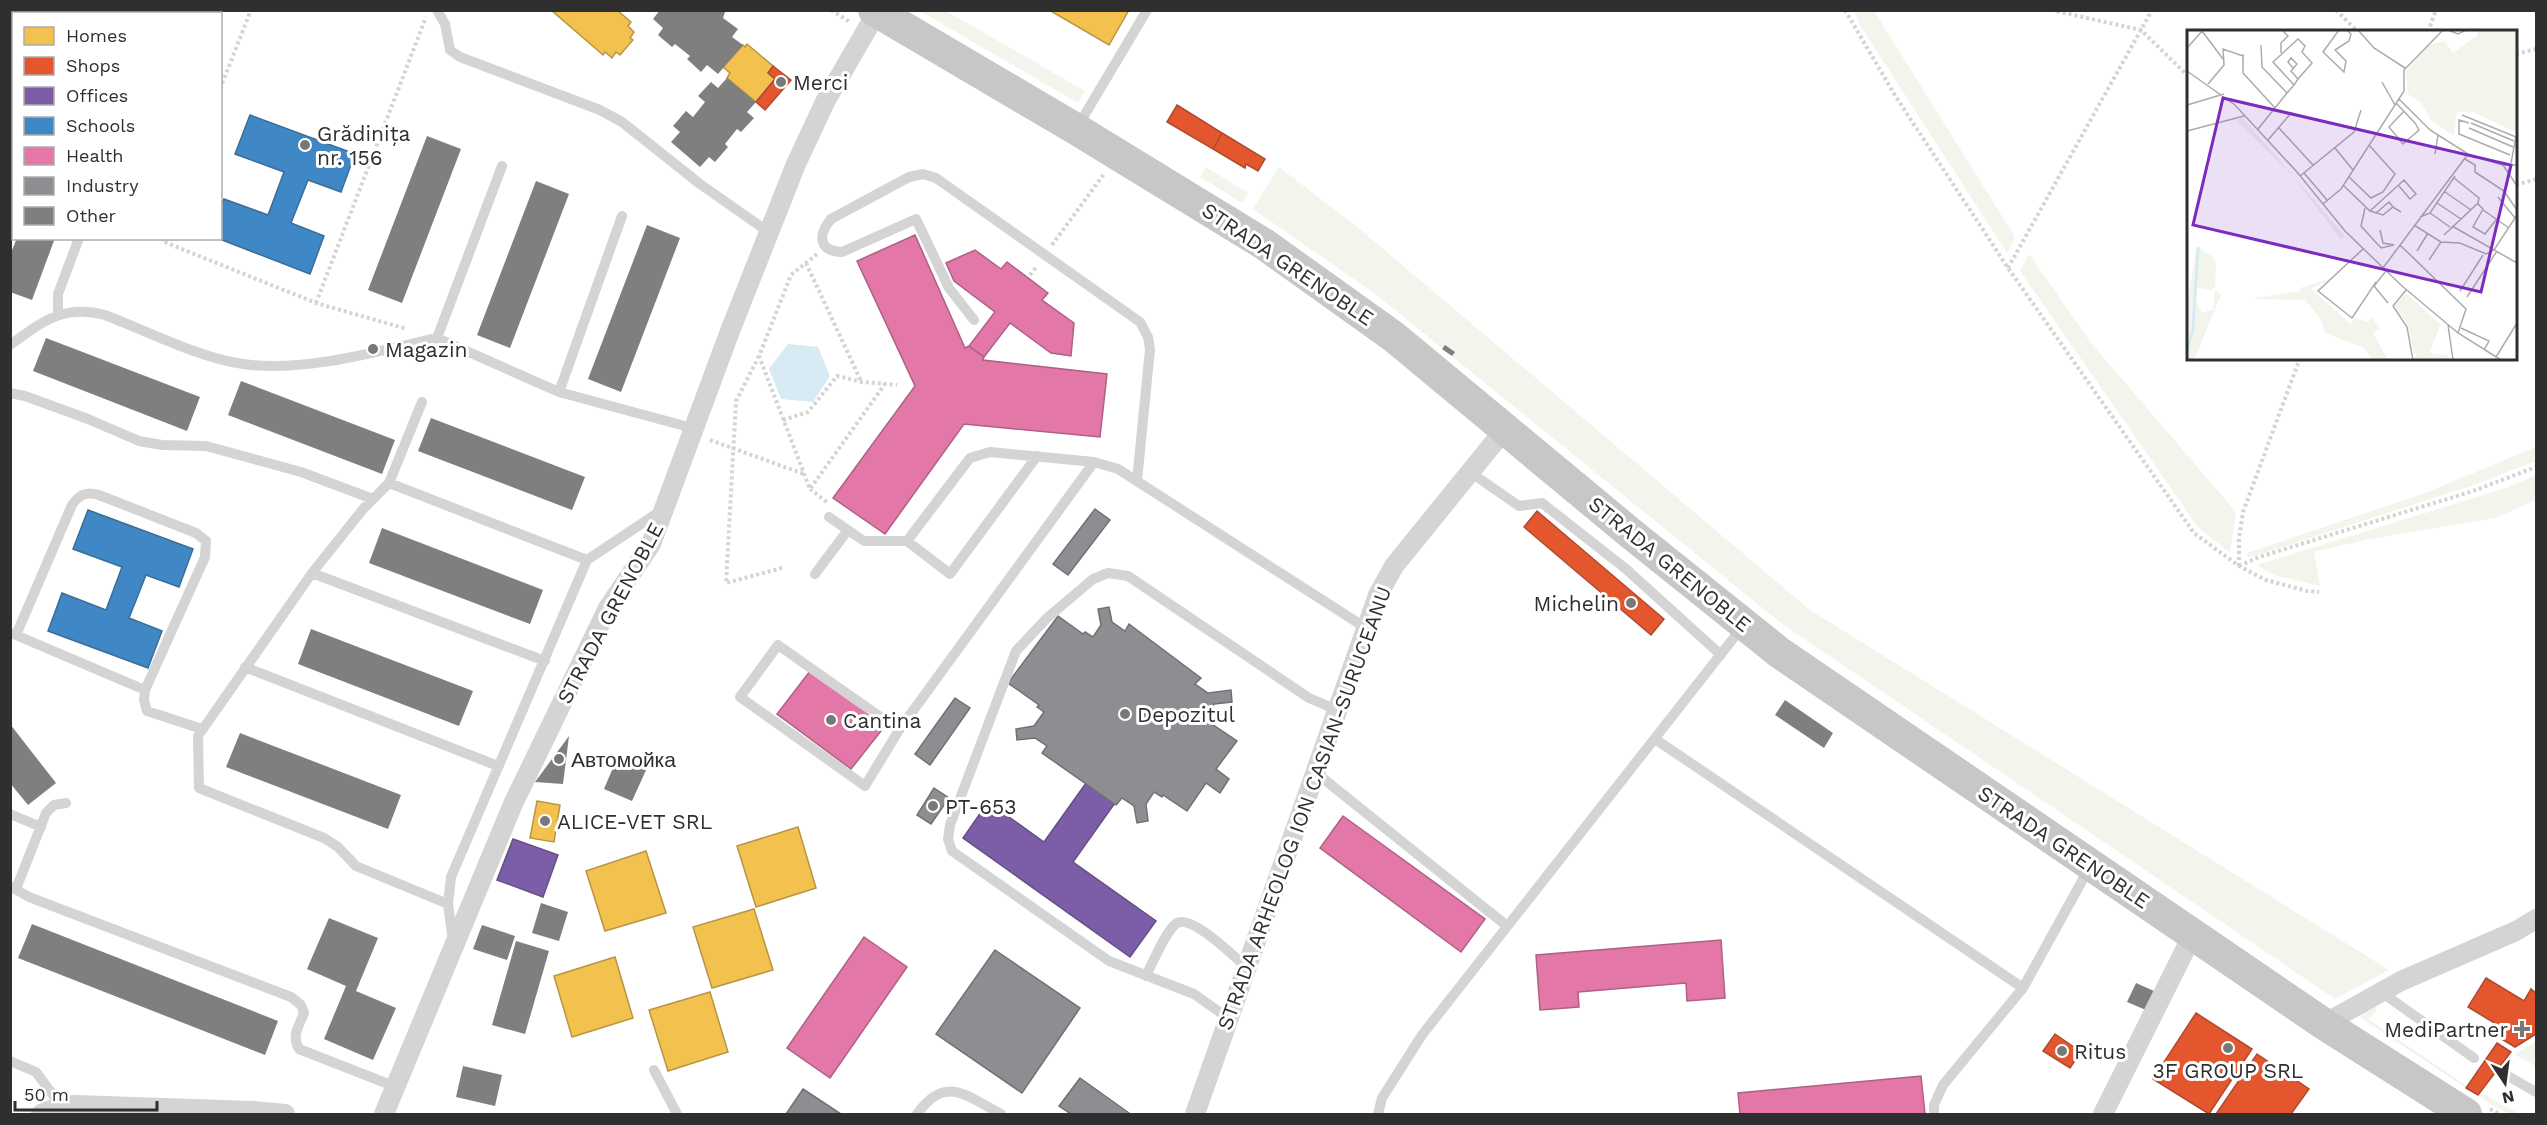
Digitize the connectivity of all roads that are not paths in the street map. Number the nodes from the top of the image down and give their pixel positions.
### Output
1 (437, 10) edge
2 (1148, 10) edge
3 (872, 18) edge
4 (1076, 129) junction
5 (502, 166) dead end
6 (622, 216) dead end
7 (770, 233) junction
8 (78, 240) edge
9 (58, 315) junction
10 (974, 320) dead end
11 (437, 338) junction
12 (10, 345) edge
13 (559, 392) junction
14 (10, 393) edge
15 (422, 402) dead end
16 (1505, 429) junction
17 (703, 434) junction
18 (1037, 456) junction
19 (1094, 462) junction
20 (1470, 472) junction
21 (1137, 481) junction
22 (390, 483) junction
23 (373, 499) junction
24 (665, 508) junction
25 (829, 517) dead end
26 (848, 530) junction
27 (1622, 539) junction
28 (907, 541) junction
29 (1608, 555) junction
30 (587, 560) junction
31 (312, 573) junction
32 (815, 574) dead end
33 (1744, 625) junction
34 (1366, 628) junction
35 (13, 634) edge
36 (1721, 655) junction
37 (545, 661) junction
38 (245, 667) junction
39 (145, 690) junction
40 (1337, 710) junction
41 (202, 729) junction
42 (899, 730) junction
43 (1655, 739) junction
44 (498, 766) junction
45 (1315, 772) junction
46 (66, 803) dead end
47 (10, 814) edge
48 (41, 826) junction
49 (2087, 864) junction
50 (13, 888) edge
51 (448, 904) junction
52 (2536, 919) edge
53 (1507, 926) junction
54 (2193, 934) junction
55 (453, 947) junction
56 (1246, 967) junction
57 (1146, 976) junction
58 (2024, 988) junction
59 (2381, 992) junction
60 (1228, 1018) junction
61 (2324, 1024) junction
62 (2474, 1058) dead end
63 (10, 1061) edge
64 (654, 1070) dead end
65 (2508, 1076) dead end
66 (396, 1087) junction
67 (2536, 1092) edge
68 (61, 1106) junction
69 (2473, 1109) edge
70 (41, 1114) edge
71 (285, 1114) edge
72 (384, 1114) edge
73 (677, 1114) edge
74 (917, 1114) edge
75 (1001, 1114) edge
76 (1195, 1114) edge
77 (1378, 1114) edge
78 (1934, 1114) edge
79 (2103, 1114) edge

1 - 7 lane
2 - 4 lane
3 - 4 main road, STRADA GRENOBLE
3 - 7 street, STRADA GRENOBLE
4 - 16 main road, STRADA GRENOBLE
5 - 11 lane
6 - 13 lane
7 - 17 street, STRADA GRENOBLE
8 - 9 lane
9 - 11 lane
9 - 12 lane
10 - 21 lane
11 - 13 lane
13 - 17 lane
14 - 23 lane
15 - 22 lane
16 - 20 street, STRADA ARHEOLOG ION CASIAN-SURUCEANU
16 - 27 main road, STRADA GRENOBLE
17 - 24 street, STRADA GRENOBLE
18 - 19 lane
18 - 28 lane
18 - 28 lane
19 - 21 lane
19 - 42 lane
20 - 29 lane
20 - 34 street, STRADA ARHEOLOG ION CASIAN-SURUCEANU
21 - 34 lane
22 - 23 lane
22 - 30 lane
23 - 31 lane
24 - 30 lane
24 - 55 street, STRADA GRENOBLE
25 - 26 lane
26 - 28 lane
26 - 32 lane
27 - 29 lane
27 - 33 main road, STRADA GRENOBLE
29 - 36 lane
30 - 37 lane
31 - 37 lane
31 - 38 lane
33 - 36 lane
33 - 49 main road, STRADA GRENOBLE
34 - 40 street, STRADA ARHEOLOG ION CASIAN-SURUCEANU
35 - 39 lane
35 - 39 lane
36 - 43 lane
37 - 44 lane
38 - 41 lane
38 - 44 lane
39 - 41 lane
40 - 45 street, STRADA ARHEOLOG ION CASIAN-SURUCEANU
40 - 57 lane
41 - 51 lane
42 - 42 lane
43 - 53 lane
43 - 58 lane
44 - 51 lane
45 - 53 lane
45 - 56 street, STRADA ARHEOLOG ION CASIAN-SURUCEANU
46 - 48 lane
47 - 48 lane
48 - 50 lane
49 - 54 main road, STRADA GRENOBLE
49 - 58 lane
50 - 66 lane
51 - 55 lane
52 - 59 street
53 - 77 lane
54 - 61 main road, STRADA GRENOBLE
54 - 79 street
55 - 66 street, STRADA GRENOBLE
56 - 57 lane
56 - 60 street, STRADA ARHEOLOG ION CASIAN-SURUCEANU
57 - 60 lane
58 - 78 lane
59 - 61 street
59 - 62 lane
60 - 76 street, STRADA ARHEOLOG ION CASIAN-SURUCEANU
61 - 69 main road, STRADA GRENOBLE
63 - 68 lane
64 - 73 lane
65 - 67 lane
66 - 72 street, STRADA GRENOBLE
68 - 70 street
68 - 71 street
74 - 75 lane

